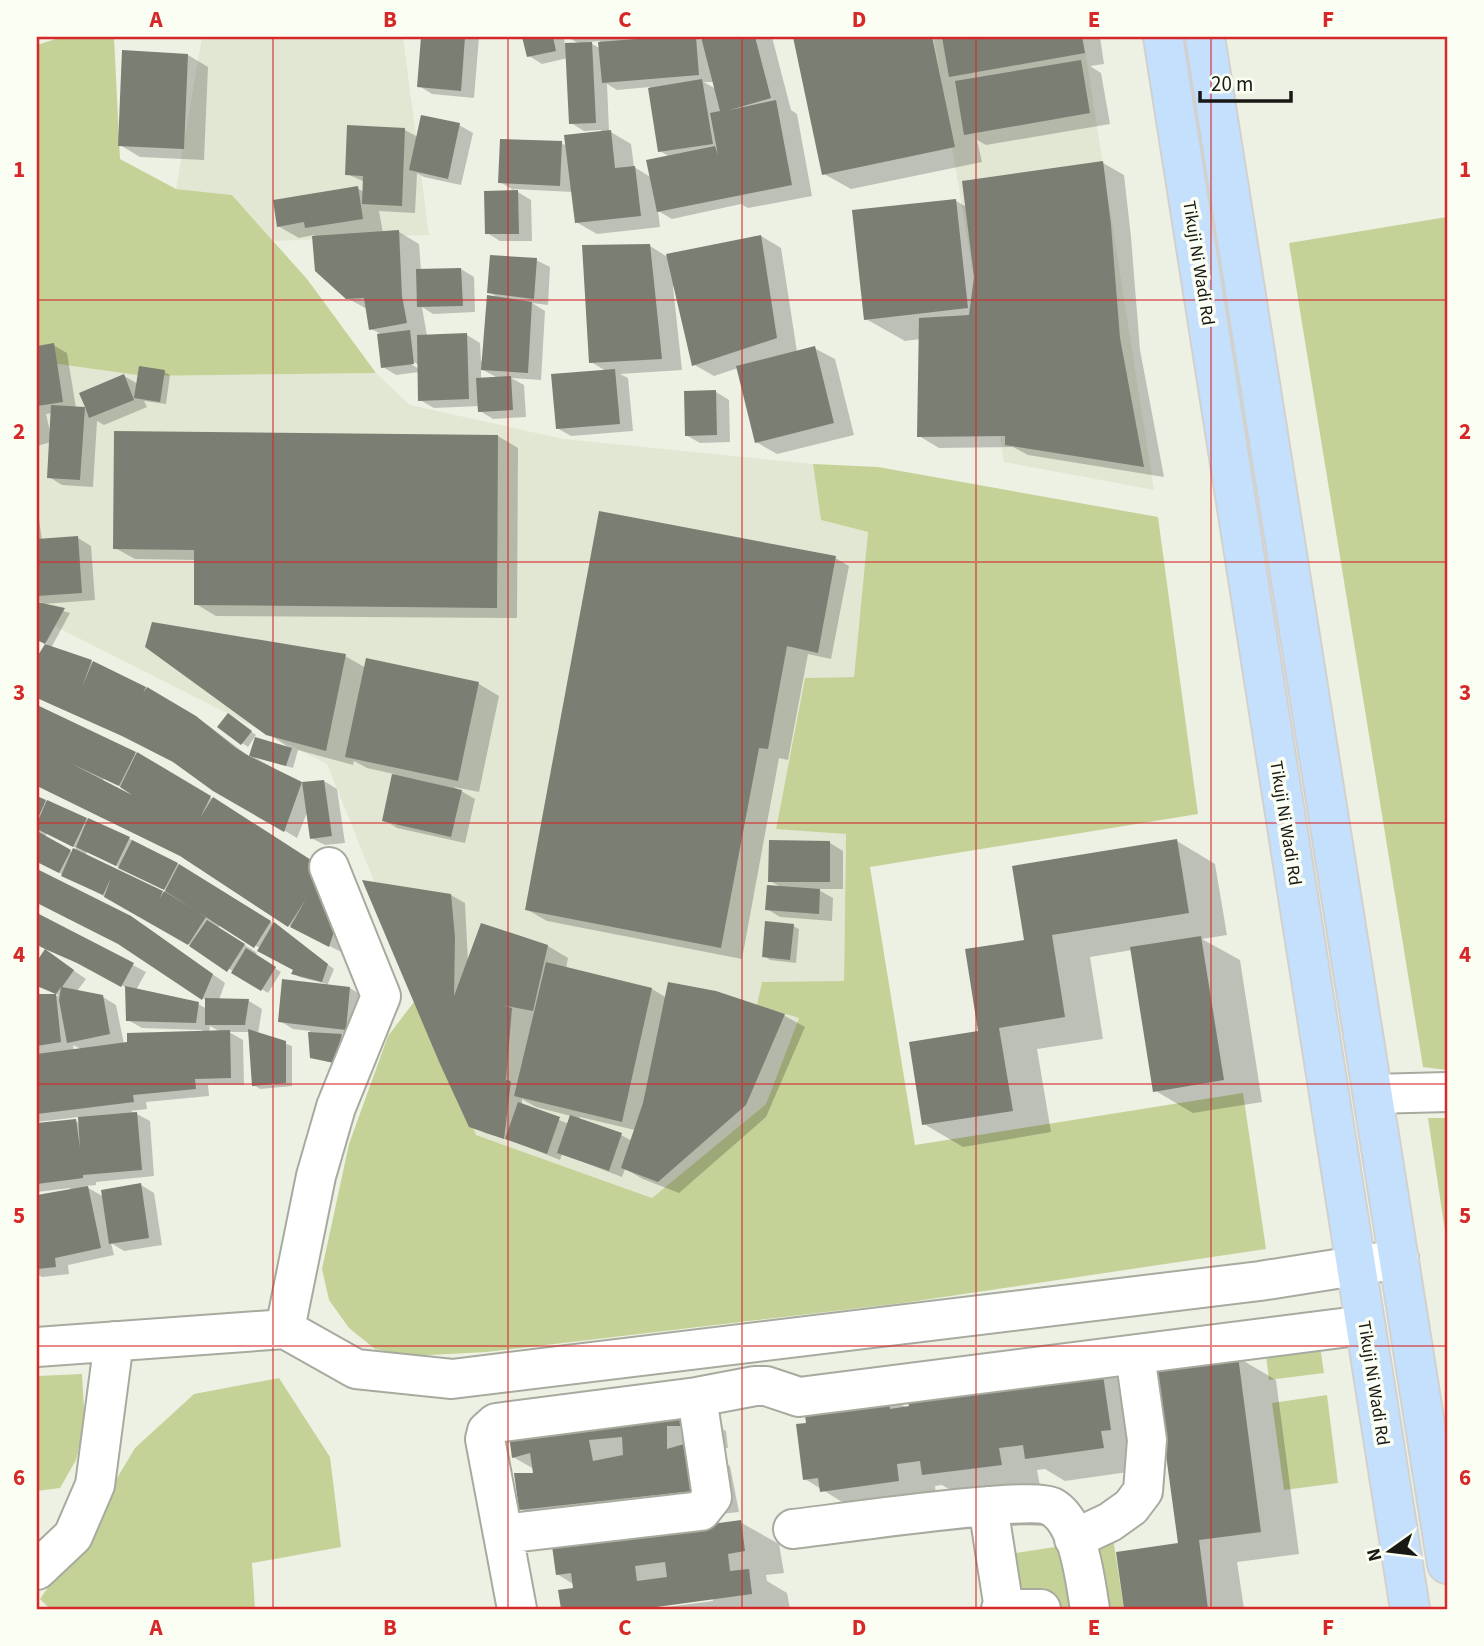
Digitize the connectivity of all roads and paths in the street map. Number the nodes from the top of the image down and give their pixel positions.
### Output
1 (1163, 37) edge
2 (1205, 37) edge
3 (329, 867) dead end
4 (1447, 1092) edge
5 (1373, 1094) junction
6 (1399, 1259) junction
7 (1356, 1266) junction
8 (1365, 1325) junction
9 (285, 1329) junction
10 (114, 1341) junction
11 (37, 1347) edge
12 (1135, 1354) junction
13 (697, 1397) junction
14 (988, 1506) junction
15 (793, 1529) dead end
16 (503, 1534) junction
17 (1074, 1539) junction
18 (1447, 1564) edge
19 (37, 1570) edge
20 (517, 1609) edge
21 (1002, 1609) edge
22 (1041, 1609) edge
23 (1090, 1609) edge
24 (1410, 1609) edge

1 - 7 main road, Tikuji Ni Wadi Rd
2 - 5 main road
3 - 9 street
4 - 5 street
5 - 6 main road
6 - 7 street
6 - 18 main road
7 - 8 main road, Tikuji Ni Wadi Rd
7 - 9 street
8 - 12 street
8 - 24 main road, Tikuji Ni Wadi Rd
9 - 10 street
10 - 11 street
10 - 19 street
12 - 13 street
12 - 17 street
13 - 16 street
13 - 16 street
14 - 15 street
14 - 17 street
14 - 21 street
16 - 20 street
17 - 23 street
21 - 22 street

